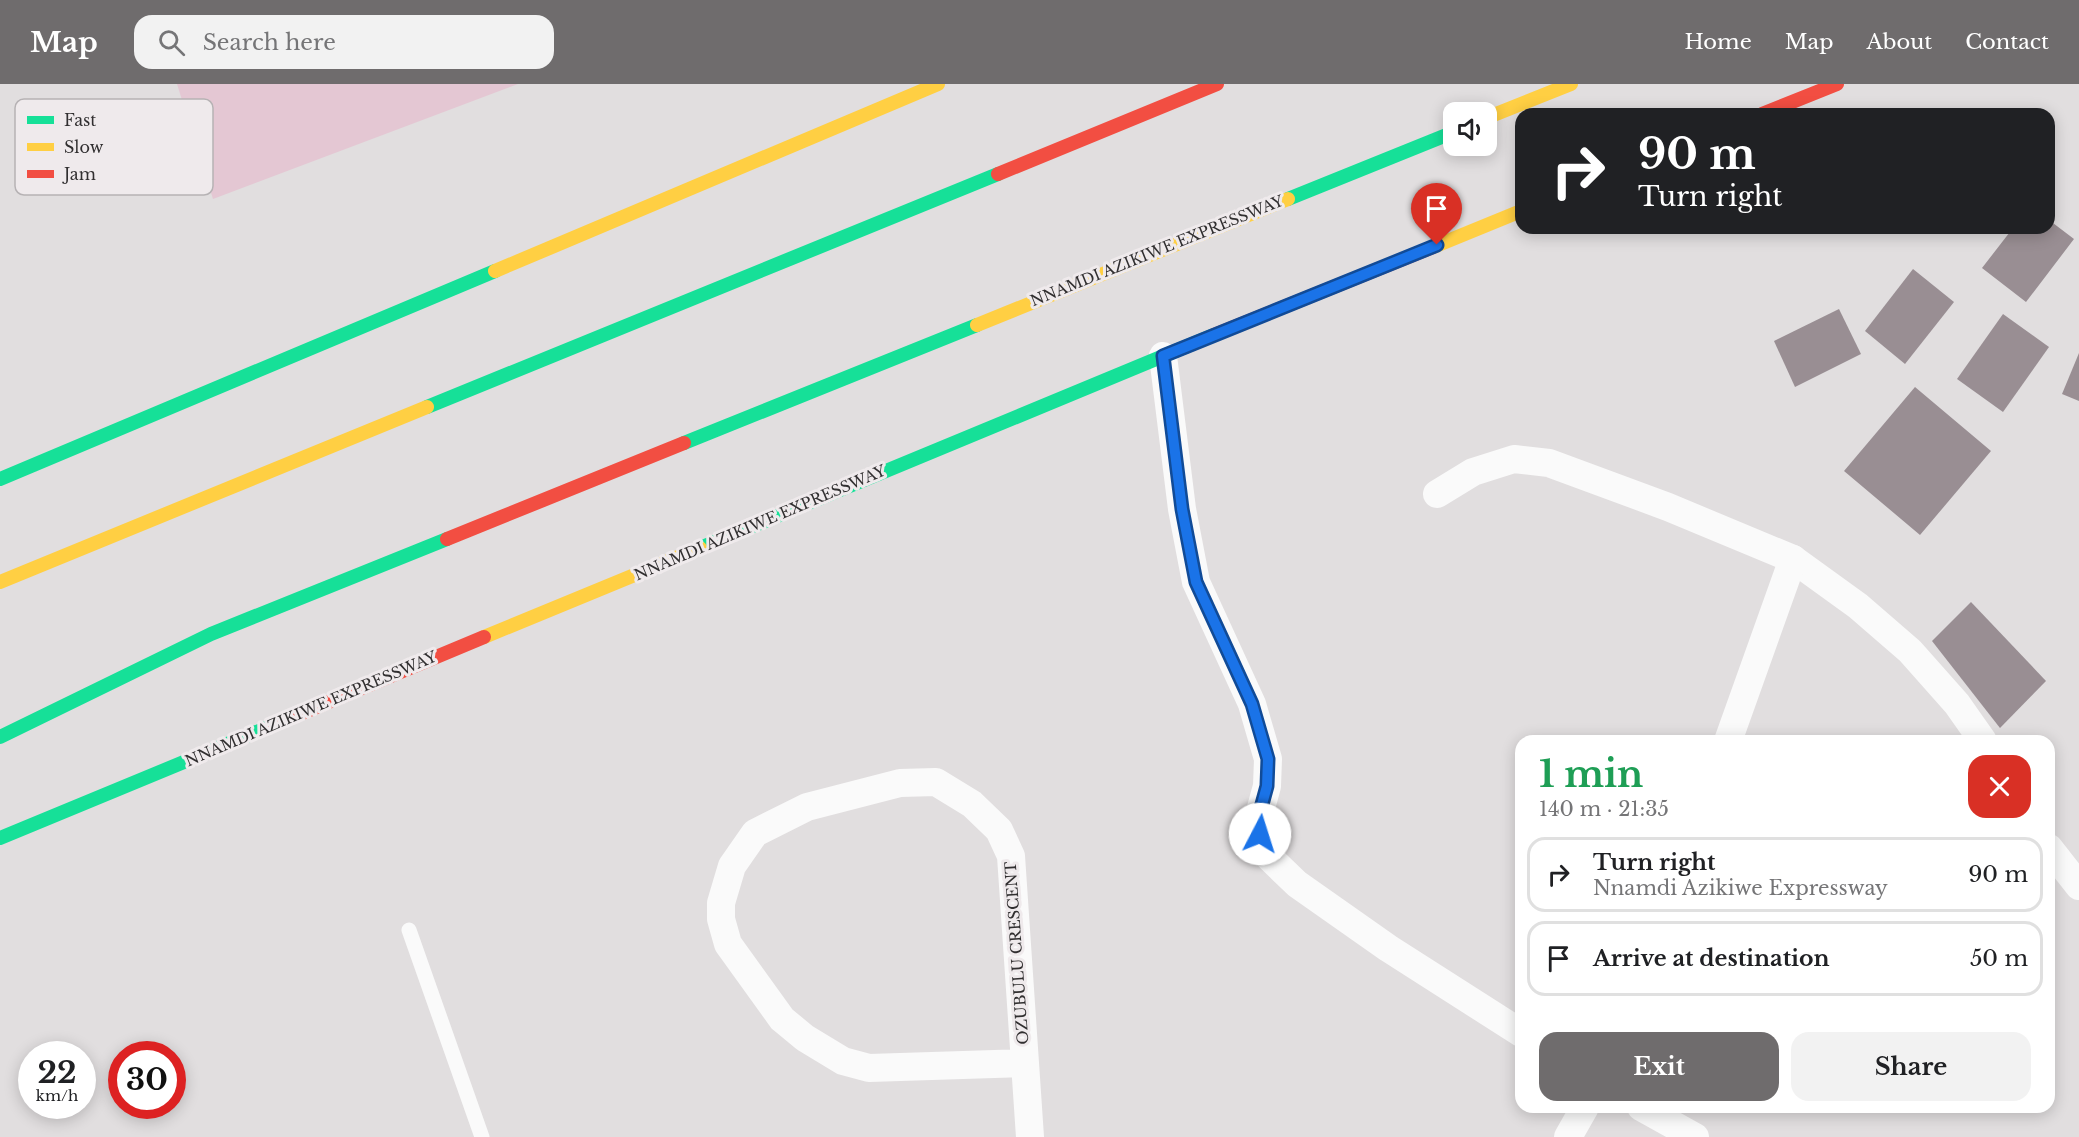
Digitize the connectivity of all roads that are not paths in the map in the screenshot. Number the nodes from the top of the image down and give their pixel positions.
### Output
1 (938, 84) edge
2 (1217, 84) edge
3 (1571, 84) edge
4 (1837, 84) edge
5 (1777, 108) edge
6 (1497, 114) edge
7 (1443, 136) edge
8 (1515, 213) edge
9 (1163, 356) junction
10 (0, 479) edge
11 (1437, 494) dead end
12 (1793, 559) junction
13 (0, 582) edge
14 (1730, 735) edge
15 (1979, 735) edge
16 (0, 737) edge
17 (0, 838) edge
18 (2055, 856) edge
19 (2079, 886) edge
20 (409, 930) dead end
21 (1515, 1029) edge
22 (1024, 1063) junction
23 (1582, 1113) edge
24 (1652, 1113) edge
25 (482, 1137) edge
26 (1030, 1137) edge
27 (1568, 1137) edge
28 (1695, 1137) edge

1 - 10 highway
2 - 13 highway
3 - 6 highway
4 - 5 highway
7 - 16 highway, NNAMDI AZIKIWE EXPRESSWAY
8 - 9 highway, NNAMDI AZIKIWE EXPRESSWAY
9 - 17 highway, NNAMDI AZIKIWE EXPRESSWAY
9 - 21 street
11 - 12 street
12 - 14 street
12 - 15 street
18 - 19 street
20 - 25 lane
22 - 22 street, OZUBULU CRESCENT
22 - 26 street, OZUBULU CRESCENT
23 - 27 street
24 - 28 street

